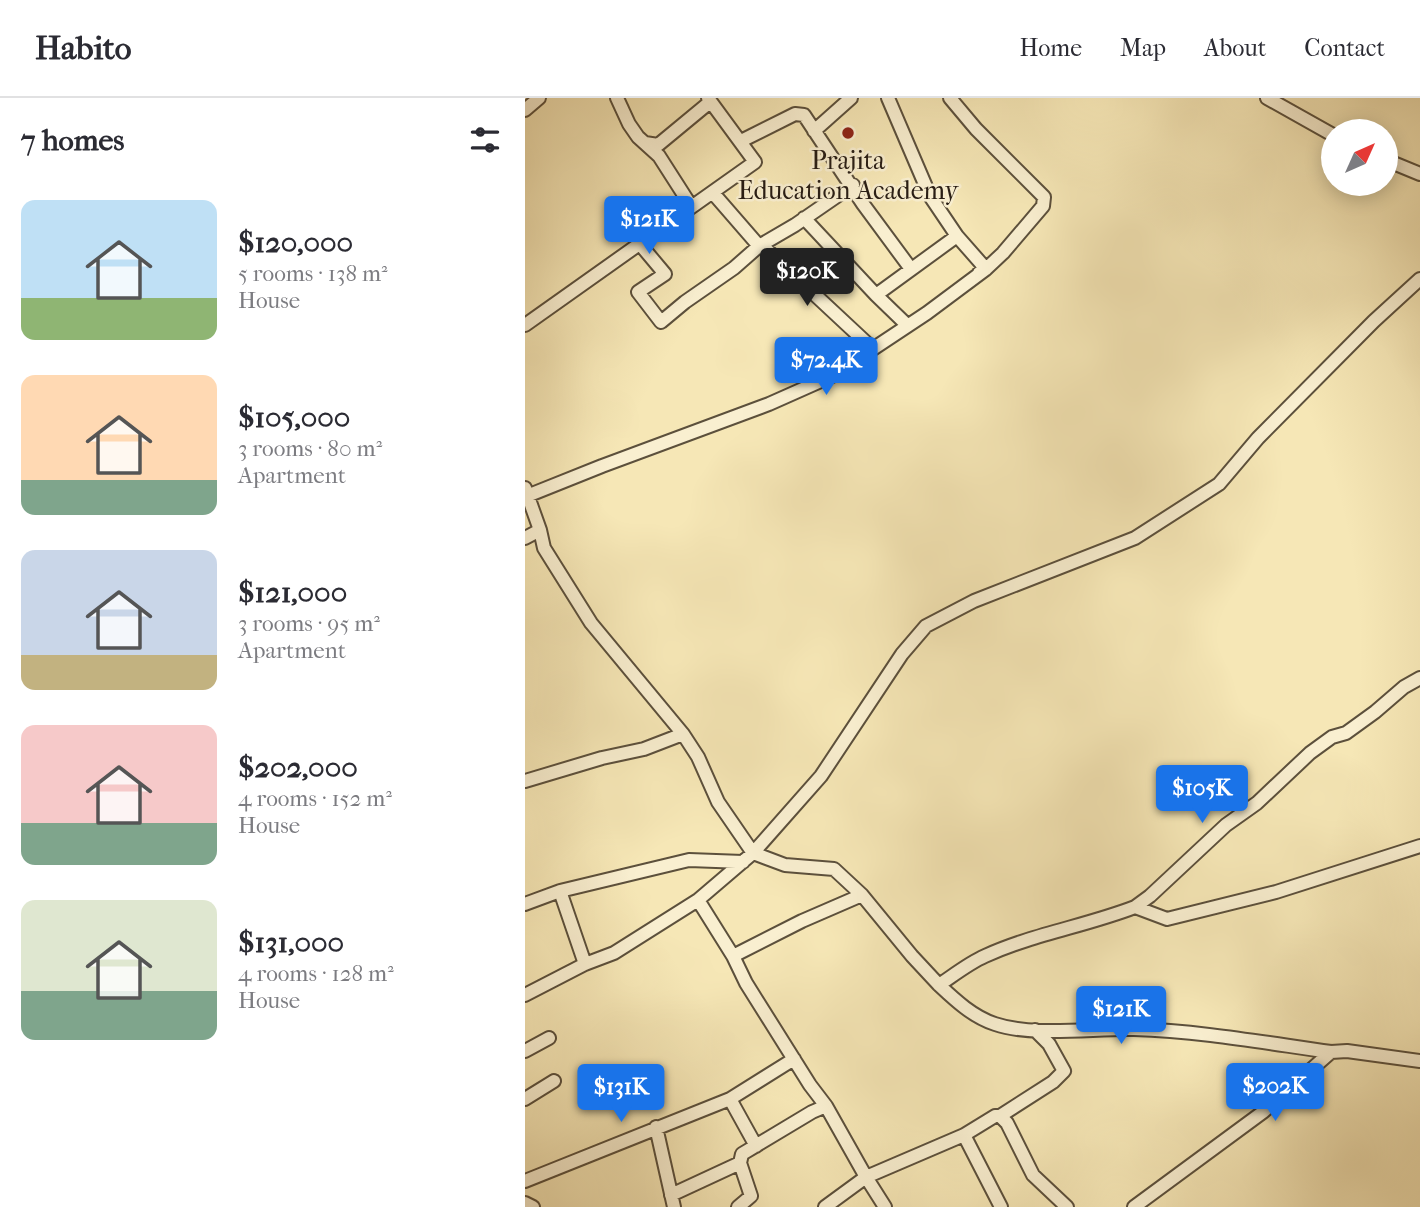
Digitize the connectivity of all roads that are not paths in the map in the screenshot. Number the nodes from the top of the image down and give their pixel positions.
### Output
1 (539, 98) edge
2 (617, 98) edge
3 (851, 98) edge
4 (888, 98) edge
5 (950, 98) edge
6 (1267, 98) edge
7 (709, 100) edge
8 (525, 110) edge
9 (1321, 128) edge
10 (814, 131) junction
11 (741, 141) junction
12 (643, 143) junction
13 (1398, 165) edge
14 (1420, 174) edge
15 (853, 185) junction
16 (713, 193) junction
17 (691, 206) junction
18 (804, 218) junction
19 (957, 236) junction
20 (639, 243) junction
21 (759, 246) junction
22 (911, 270) junction
23 (981, 272) junction
24 (1420, 279) edge
25 (876, 295) junction
26 (525, 325) edge
27 (907, 325) junction
28 (872, 348) junction
29 (526, 492) edge
30 (540, 530) junction
31 (525, 538) edge
32 (1420, 678) edge
33 (683, 734) junction
34 (525, 780) edge
35 (1420, 846) edge
36 (748, 857) junction
37 (560, 891) junction
38 (862, 895) junction
39 (698, 900) junction
40 (525, 904) edge
41 (1135, 907) junction
42 (733, 956) junction
43 (585, 964) junction
44 (939, 985) junction
45 (525, 995) edge
46 (1035, 1030) junction
47 (549, 1038) dead end
48 (525, 1051) edge
49 (1331, 1052) junction
50 (794, 1059) junction
51 (1420, 1061) edge
52 (554, 1082) dead end
53 (525, 1099) edge
54 (730, 1099) junction
55 (826, 1106) junction
56 (1000, 1116) junction
57 (656, 1127) junction
58 (964, 1135) junction
59 (756, 1146) junction
60 (740, 1163) junction
61 (866, 1177) junction
62 (525, 1181) edge
63 (673, 1201) edge
64 (755, 1202) edge
65 (525, 1203) edge
66 (533, 1207) edge
67 (738, 1207) edge
68 (825, 1207) edge
69 (885, 1207) edge
70 (1001, 1207) edge
71 (1067, 1207) edge
72 (1134, 1207) edge

1 - 8 street
2 - 12 street
3 - 10 street
4 - 19 street
5 - 23 street
6 - 9 street
7 - 11 street
7 - 12 street
10 - 11 street
10 - 15 street
11 - 16 street
12 - 17 street
13 - 14 street
15 - 18 street
15 - 22 street
16 - 17 street
16 - 21 street
17 - 20 street
18 - 21 street
18 - 25 street
19 - 22 street
19 - 23 street
20 - 21 street
20 - 26 street
21 - 28 street
22 - 25 street
23 - 27 street
24 - 36 street
25 - 27 street
27 - 28 street
28 - 29 street
29 - 30 street
30 - 31 street
30 - 33 street
32 - 41 street
33 - 34 street
33 - 36 street
35 - 41 street
36 - 37 street
36 - 38 street
36 - 39 street
37 - 40 street
37 - 43 street
38 - 42 street
38 - 44 street
39 - 42 street
39 - 43 street
41 - 44 street
42 - 50 street
43 - 45 street
44 - 46 street
46 - 49 street
46 - 56 street
47 - 48 street
49 - 51 street
49 - 72 street
50 - 54 street
50 - 55 street
52 - 53 street
54 - 57 street
54 - 59 street
55 - 59 street
55 - 61 street
56 - 58 street
56 - 71 street
57 - 62 street
57 - 63 street
58 - 61 street
58 - 70 street
59 - 60 street
60 - 63 street
60 - 64 street
61 - 68 street
61 - 69 street
64 - 67 street
65 - 66 street

